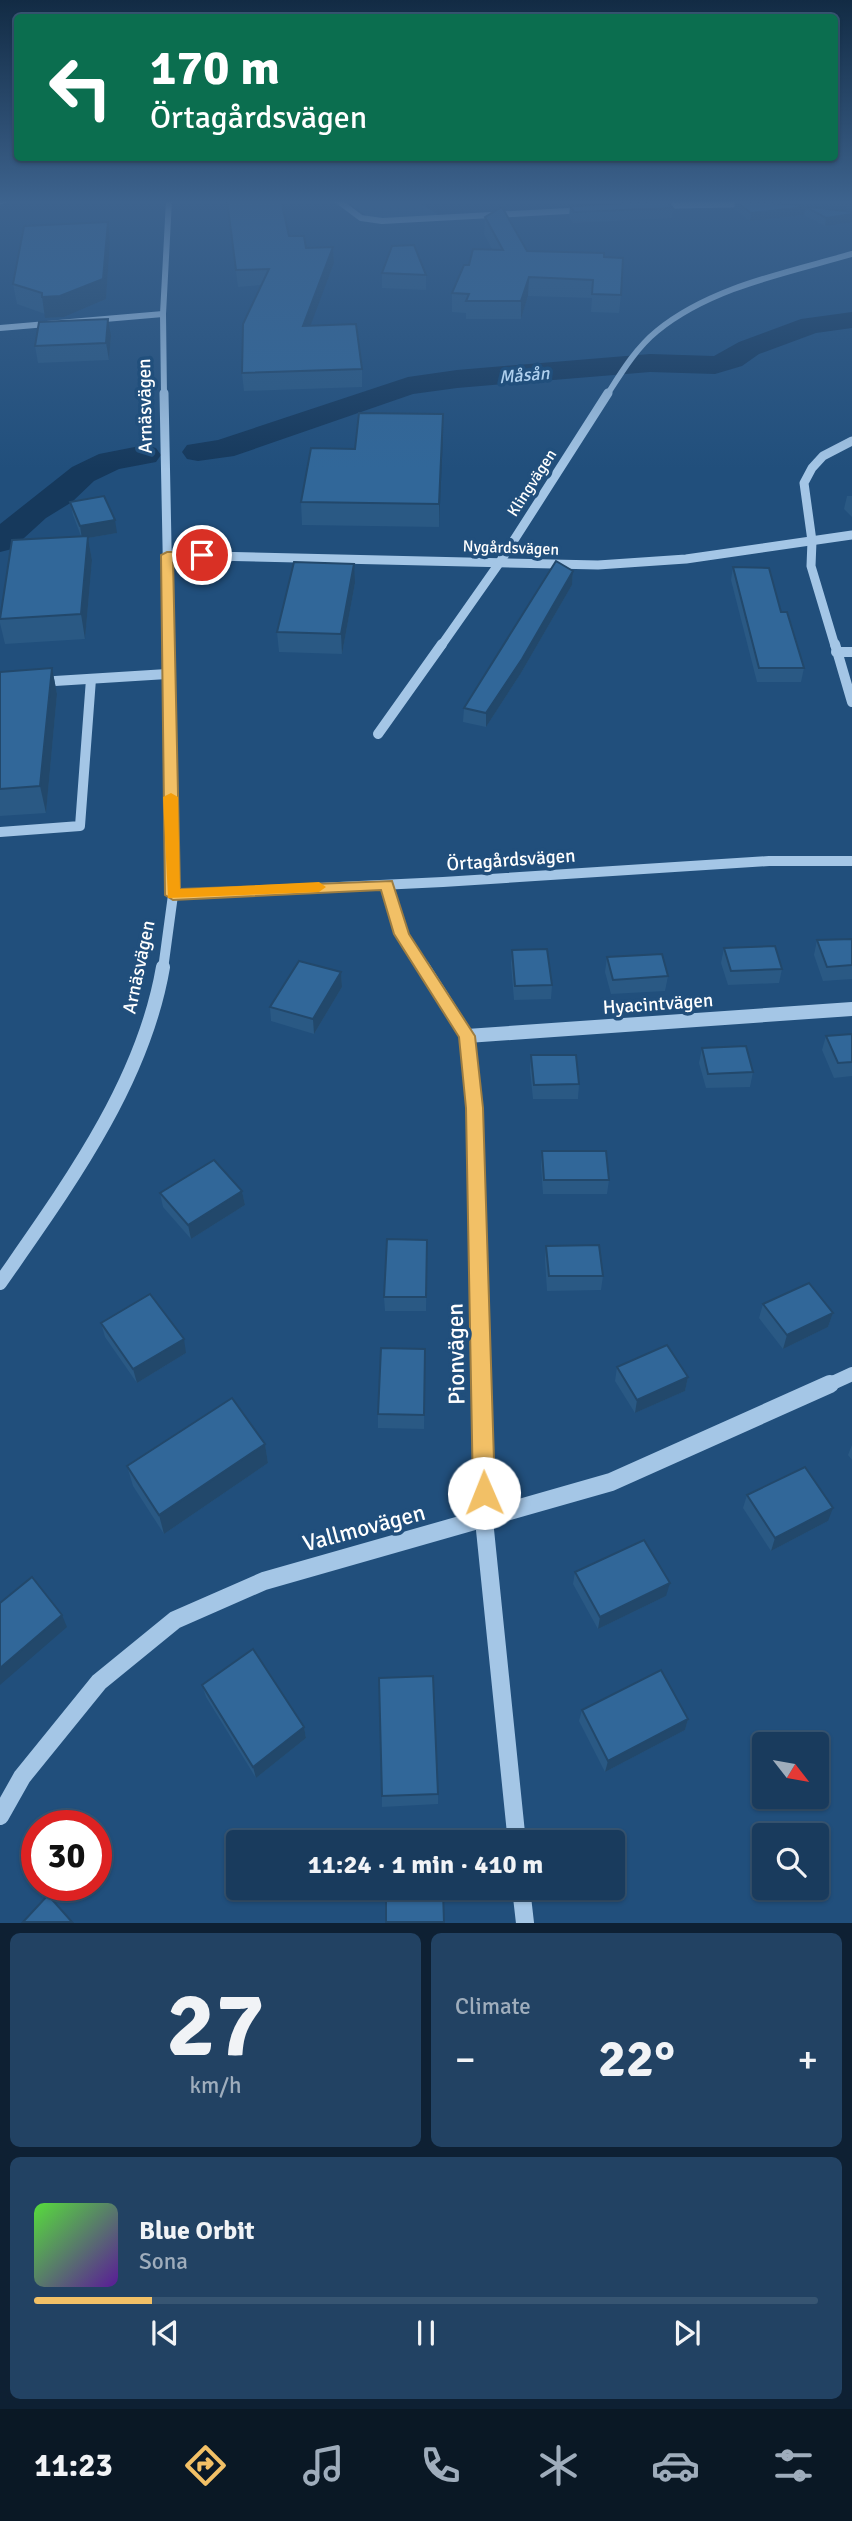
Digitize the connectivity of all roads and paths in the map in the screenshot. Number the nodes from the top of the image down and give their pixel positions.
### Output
1 (164, 290) edge
2 (733, 290) edge
3 (163, 314) junction
4 (0, 328) edge
5 (852, 441) edge
6 (852, 536) edge
7 (812, 541) junction
8 (167, 555) junction
9 (500, 562) junction
10 (835, 652) junction
11 (852, 652) edge
12 (167, 674) junction
13 (91, 679) junction
14 (26, 683) edge
15 (852, 702) edge
16 (378, 734) dead end
17 (0, 832) edge
18 (852, 861) edge
19 (387, 885) junction
20 (173, 895) junction
21 (852, 1009) edge
22 (467, 1036) junction
23 (0, 1283) edge
24 (852, 1374) edge
25 (484, 1520) junction
26 (0, 1816) edge
27 (516, 1830) edge
28 (523, 1900) edge
29 (525, 1923) edge

1 - 3 street, Arnäsvägen
2 - 9 street, Klingvägen
3 - 4 street
3 - 8 street, Arnäsvägen
5 - 7 street
6 - 7 street, Nygårdsvägen
7 - 9 street, Nygårdsvägen
7 - 10 street
8 - 9 street, Nygårdsvägen
8 - 12 street, Arnäsvägen
9 - 16 street, Klingvägen
10 - 11 street
10 - 15 street
12 - 13 street
12 - 20 street, Arnäsvägen
13 - 14 street
13 - 17 street
18 - 19 street, Örtagårdsvägen
19 - 20 street, Örtagårdsvägen
19 - 22 street, Pionvägen
20 - 23 street, Arnäsvägen
21 - 22 street, Hyacintvägen
22 - 25 street, Pionvägen
24 - 25 street, Vallmovägen
25 - 26 street, Vallmovägen
25 - 27 street, Pionvägen
28 - 29 street

